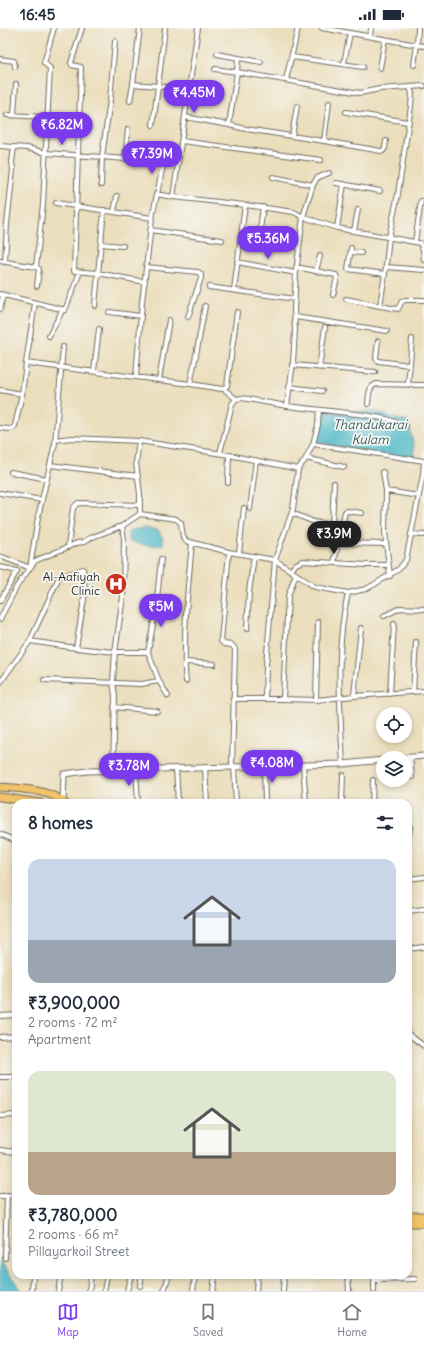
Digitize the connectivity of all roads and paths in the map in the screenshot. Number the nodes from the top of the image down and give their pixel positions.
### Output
1 (54, 28) edge
2 (82, 28) edge
3 (140, 28) edge
4 (166, 28) edge
5 (198, 28) edge
6 (298, 28) edge
7 (322, 28) edge
8 (370, 28) edge
9 (418, 28) edge
10 (350, 33) junction
11 (370, 36) junction
12 (385, 39) junction
13 (115, 41) dead end
14 (416, 44) junction
15 (424, 46) edge
16 (217, 54) dead end
17 (292, 57) junction
18 (238, 58) junction
19 (0, 60) edge
20 (261, 62) dead end
21 (344, 63) junction
22 (414, 65) dead end
23 (15, 67) dead end
24 (363, 67) dead end
25 (380, 68) dead end
26 (216, 69) dead end
27 (237, 72) junction
28 (286, 80) junction
29 (16, 84) dead end
30 (133, 84) junction
31 (158, 86) junction
32 (424, 86) edge
33 (410, 87) junction
34 (189, 90) junction
35 (130, 101) dead end
36 (329, 103) dead end
37 (297, 106) dead end
38 (346, 112) dead end
39 (7, 115) dead end
40 (14, 115) junction
41 (48, 117) junction
42 (185, 117) junction
43 (408, 122) junction
44 (153, 125) dead end
45 (229, 125) junction
46 (128, 130) dead end
47 (292, 136) junction
48 (182, 141) junction
49 (324, 141) junction
50 (386, 141) dead end
51 (0, 146) edge
52 (14, 147) junction
53 (46, 153) junction
54 (77, 156) junction
55 (102, 157) junction
56 (321, 160) dead end
57 (164, 161) dead end
58 (329, 173) dead end
59 (273, 177) dead end
60 (336, 183) dead end
61 (344, 184) junction
62 (101, 185) dead end
63 (313, 185) junction
64 (380, 191) dead end
65 (156, 194) junction
66 (116, 196) dead end
67 (173, 197) junction
68 (421, 202) dead end
69 (56, 203) dead end
70 (244, 205) junction
71 (76, 206) junction
72 (263, 208) junction
73 (104, 210) junction
74 (358, 210) dead end
75 (114, 212) junction
76 (303, 217) junction
77 (152, 218) junction
78 (337, 228) junction
79 (150, 230) junction
80 (354, 231) junction
81 (389, 237) junction
82 (259, 238) dead end
83 (222, 240) dead end
84 (424, 240) edge
85 (415, 242) junction
86 (101, 244) junction
87 (421, 244) junction
88 (123, 246) dead end
89 (361, 253) dead end
90 (320, 256) dead end
91 (424, 260) edge
92 (0, 261) edge
93 (5, 262) junction
94 (237, 262) junction
95 (36, 267) junction
96 (146, 267) junction
97 (296, 267) junction
98 (386, 267) junction
99 (424, 270) edge
100 (316, 271) junction
101 (80, 272) junction
102 (98, 273) junction
103 (296, 273) junction
104 (385, 274) junction
105 (145, 282) junction
106 (37, 286) dead end
107 (209, 287) dead end
108 (234, 290) junction
109 (2, 294) edge
110 (333, 295) dead end
111 (295, 300) junction
112 (346, 300) dead end
113 (424, 300) edge
114 (35, 303) junction
115 (95, 306) dead end
116 (205, 306) dead end
117 (380, 306) junction
118 (0, 309) edge
119 (63, 310) junction
120 (109, 312) dead end
121 (236, 312) dead end
122 (141, 316) junction
123 (188, 317) dead end
124 (295, 317) junction
125 (170, 320) dead end
126 (325, 327) dead end
127 (99, 330) dead end
128 (387, 331) dead end
129 (49, 336) dead end
130 (412, 339) dead end
131 (378, 341) dead end
132 (63, 347) dead end
133 (26, 363) junction
134 (292, 365) junction
135 (410, 365) junction
136 (61, 367) junction
137 (318, 368) junction
138 (94, 371) junction
139 (375, 372) dead end
140 (136, 377) junction
141 (159, 380) junction
142 (190, 384) junction
143 (408, 385) junction
144 (424, 385) edge
145 (290, 387) junction
146 (224, 389) junction
147 (0, 390) edge
148 (322, 391) dead end
149 (22, 394) junction
150 (236, 399) junction
151 (368, 404) dead end
152 (287, 406) junction
153 (319, 410) junction
154 (406, 426) dead end
155 (0, 428) edge
156 (56, 440) junction
157 (139, 441) junction
158 (313, 444) junction
159 (220, 453) junction
160 (229, 455) junction
161 (306, 458) junction
162 (256, 460) junction
163 (424, 461) edge
164 (50, 465) junction
165 (344, 467) dead end
166 (298, 469) junction
167 (11, 472) dead end
168 (383, 472) dead end
169 (138, 476) junction
170 (47, 479) junction
171 (228, 483) dead end
172 (334, 483) dead end
173 (386, 491) junction
174 (0, 493) edge
175 (419, 496) junction
176 (42, 500) junction
177 (140, 505) junction
178 (244, 508) dead end
179 (250, 509) dead end
180 (362, 513) dead end
181 (140, 514) junction
182 (292, 514) junction
183 (332, 525) junction
184 (122, 526) junction
185 (341, 526) junction
186 (411, 534) junction
187 (424, 535) edge
188 (192, 543) junction
189 (338, 543) junction
190 (386, 544) junction
191 (68, 547) junction
192 (229, 552) junction
193 (239, 553) junction
194 (0, 556) edge
195 (254, 556) junction
196 (161, 559) dead end
197 (275, 560) junction
198 (334, 563) junction
199 (388, 565) junction
200 (0, 567) edge
201 (30, 568) junction
202 (291, 570) junction
203 (17, 572) junction
204 (25, 574) junction
205 (296, 574) junction
206 (390, 576) junction
207 (348, 593) junction
208 (2, 595) edge
209 (11, 597) junction
210 (0, 601) edge
211 (424, 609) edge
212 (384, 616) dead end
213 (0, 619) edge
214 (318, 622) dead end
215 (394, 624) dead end
216 (361, 628) dead end
217 (247, 629) dead end
218 (30, 642) junction
219 (416, 642) dead end
220 (76, 648) junction
221 (115, 652) junction
222 (148, 652) junction
223 (185, 662) junction
224 (214, 664) dead end
225 (44, 680) dead end
226 (159, 681) junction
227 (186, 681) dead end
228 (0, 682) edge
229 (113, 682) junction
230 (413, 692) junction
231 (424, 692) edge
232 (390, 694) junction
233 (168, 696) dead end
234 (354, 696) junction
235 (340, 697) junction
236 (233, 699) junction
237 (265, 699) junction
238 (283, 699) junction
239 (316, 700) junction
240 (114, 707) junction
241 (157, 711) dead end
242 (424, 756) edge
243 (412, 757) edge
244 (376, 761) edge
245 (343, 764) junction
246 (303, 765) junction
247 (233, 766) junction
248 (264, 766) junction
249 (205, 767) junction
250 (176, 768) junction
251 (113, 770) junction
252 (136, 770) junction
253 (343, 775) dead end
254 (374, 780) dead end
255 (0, 787) edge
256 (0, 797) edge
257 (14, 799) edge
258 (60, 799) edge
259 (64, 799) edge
260 (138, 799) edge
261 (178, 799) edge
262 (207, 799) edge
263 (236, 799) edge
264 (265, 799) edge
265 (306, 799) edge
266 (342, 799) edge
267 (372, 799) edge
268 (0, 834) edge
269 (12, 839) edge
270 (424, 877) edge
271 (412, 878) edge
272 (424, 909) edge
273 (412, 910) edge
274 (424, 947) edge
275 (412, 948) edge
276 (12, 1015) edge
277 (0, 1016) edge
278 (0, 1036) edge
279 (12, 1036) edge
280 (412, 1037) edge
281 (424, 1046) edge
282 (12, 1076) edge
283 (0, 1077) edge
284 (12, 1115) edge
285 (0, 1116) edge
286 (0, 1150) edge
287 (12, 1152) edge
288 (7, 1195) junction
289 (12, 1195) edge
290 (0, 1196) edge
291 (412, 1216) edge
292 (424, 1216) edge
293 (412, 1223) edge
294 (424, 1223) edge
295 (5, 1258) dead end
296 (412, 1278) edge
297 (33, 1279) edge
298 (60, 1279) edge
299 (90, 1279) edge
300 (106, 1279) edge
301 (130, 1279) edge
302 (141, 1279) edge
303 (168, 1279) edge
304 (194, 1279) edge
305 (214, 1279) edge
306 (257, 1279) edge
307 (284, 1279) edge
308 (348, 1279) edge
309 (374, 1279) edge
310 (415, 1279) dead end
311 (140, 1286) dead end
312 (32, 1291) edge
313 (58, 1291) edge
314 (89, 1291) edge
315 (104, 1291) edge
316 (127, 1291) edge
317 (164, 1291) edge
318 (193, 1291) edge
319 (213, 1291) edge
320 (256, 1291) edge
321 (283, 1291) edge
322 (349, 1291) edge
323 (374, 1291) edge

1 - 41 street
2 - 54 street
3 - 30 street
4 - 31 street
5 - 34 street
6 - 17 street
7 - 10 street
8 - 11 street
9 - 14 street
10 - 11 street
10 - 21 street
11 - 12 street
12 - 14 street
12 - 25 street
13 - 55 street
14 - 15 street
14 - 22 street
16 - 18 street
17 - 21 street
17 - 28 street
18 - 20 street
18 - 27 street
19 - 23 street
21 - 24 street
26 - 27 street
27 - 28 street
27 - 45 street
28 - 33 street
29 - 40 street
30 - 31 street
30 - 35 street
31 - 34 street
31 - 44 street
32 - 33 street
33 - 43 street
34 - 42 street
36 - 49 street
37 - 47 street
38 - 43 street
39 - 40 street
40 - 41 street
41 - 53 street
42 - 45 street
42 - 48 street
43 - 81 street
45 - 47 street
46 - 55 street
47 - 49 street
48 - 56 street
48 - 67 street
49 - 50 street
51 - 52 street
52 - 53 street
52 - 93 street
53 - 54 street
53 - 95 street
54 - 55 street
54 - 71 street
55 - 62 street
57 - 65 street
58 - 63 street
59 - 63 street
60 - 61 street
61 - 64 street
61 - 78 street
63 - 76 street
65 - 67 street
65 - 77 street
66 - 75 street
67 - 70 street
68 - 85 street
69 - 71 street
70 - 72 street
70 - 94 street
71 - 73 street
71 - 101 street
72 - 76 street
72 - 82 street
73 - 75 street
73 - 86 street
74 - 80 street
75 - 77 street
76 - 78 street
76 - 97 street
77 - 79 street
78 - 80 street
79 - 83 street
79 - 96 street
80 - 81 street
81 - 85 street
81 - 98 street
84 - 87 street
85 - 87 street
86 - 88 street
86 - 102 street
87 - 91 street
89 - 104 street
90 - 100 street
92 - 93 street
93 - 95 street
94 - 103 street
94 - 108 street
95 - 106 street
96 - 105 street
96 - 123 street
97 - 100 street
97 - 103 street
98 - 99 street
98 - 104 street
100 - 110 street
101 - 102 street
101 - 119 street
102 - 105 street
102 - 115 street
103 - 111 street
104 - 117 street
105 - 122 street
107 - 108 street
108 - 111 street
109 - 114 street
109 - 118 street
111 - 124 street
112 - 117 street
113 - 117 street
114 - 119 street
114 - 133 street
116 - 142 street
119 - 129 street
120 - 122 street
121 - 146 street
122 - 140 street
124 - 128 street
124 - 134 street
125 - 141 street
126 - 137 street
127 - 138 street
130 - 135 street
131 - 135 street
132 - 136 street
133 - 136 street
133 - 149 street
134 - 137 street
134 - 145 street
135 - 143 street
136 - 138 street
136 - 156 street
137 - 139 street
138 - 140 street
140 - 141 street
141 - 142 street
142 - 146 street
143 - 144 street
143 - 151 street
145 - 148 street
145 - 152 street
146 - 150 street
147 - 149 street
149 - 155 street
150 - 152 street
150 - 159 street
152 - 153 street
153 - 154 street
153 - 158 street
156 - 157 street
156 - 164 street
157 - 159 street
157 - 169 street
158 - 161 street
158 - 163 street
159 - 160 street
160 - 162 street
160 - 171 street
161 - 165 street
161 - 166 street
162 - 166 street
162 - 179 street
163 - 175 street
164 - 169 street
164 - 170 street
166 - 182 street
167 - 170 street
168 - 173 street
169 - 177 street
170 - 176 street
172 - 183 street
173 - 175 street
173 - 190 street
174 - 176 street
175 - 186 street
176 - 201 street
177 - 181 street
177 - 191 street
178 - 193 street
180 - 185 street
181 - 184 street
181 - 188 street
182 - 183 street
182 - 197 street
183 - 185 street
184 - 191 street
184 - 221 street
185 - 189 street
186 - 187 street
186 - 206 street
188 - 192 street
188 - 223 street
189 - 190 street
189 - 198 street
190 - 199 street
191 - 201 street
192 - 193 street
192 - 236 street
193 - 195 street
194 - 201 street
195 - 197 street
195 - 217 street
196 - 222 street
197 - 202 street
197 - 237 street
198 - 199 street
198 - 202 street
199 - 206 street
200 - 203 street
201 - 204 street
202 - 205 street
203 - 204 street
203 - 208 street
204 - 209 street
205 - 207 street
205 - 238 street
206 - 207 street
207 - 235 street
208 - 209 street
208 - 210 street
209 - 213 street
211 - 212 street
214 - 239 street
215 - 232 street
216 - 234 street
218 - 220 street
218 - 220 street
218 - 228 street
219 - 230 street
220 - 221 street
221 - 222 street
221 - 229 street
222 - 226 street
223 - 224 street
223 - 227 street
225 - 229 street
226 - 229 street
226 - 233 street
229 - 240 street
230 - 231 street
230 - 232 street
232 - 234 street
234 - 235 street
235 - 239 street
235 - 245 street
236 - 237 street
236 - 247 street
237 - 238 street
238 - 239 street
240 - 241 street
240 - 251 street
242 - 243 street
244 - 245 street
245 - 246 street
246 - 248 street
246 - 265 street
247 - 248 street
247 - 249 street
247 - 263 street
248 - 264 street
249 - 250 street
249 - 262 street
250 - 252 street
250 - 261 street
251 - 252 street
251 - 259 street
252 - 260 street
253 - 266 street
254 - 267 street
255 - 258 main road
256 - 257 main road
268 - 269 street
270 - 271 street
272 - 273 street
274 - 275 street
276 - 277 street
278 - 279 street
280 - 281 street
282 - 283 street
284 - 285 street
286 - 287 street
288 - 289 street
288 - 290 street
288 - 295 street
291 - 292 main road
293 - 294 main road
296 - 310 street
297 - 312 street
298 - 313 street
299 - 314 street
300 - 315 street
301 - 316 street
302 - 311 street
303 - 317 street
304 - 318 street
305 - 319 street
306 - 320 street
307 - 321 street
308 - 322 street
309 - 323 street

